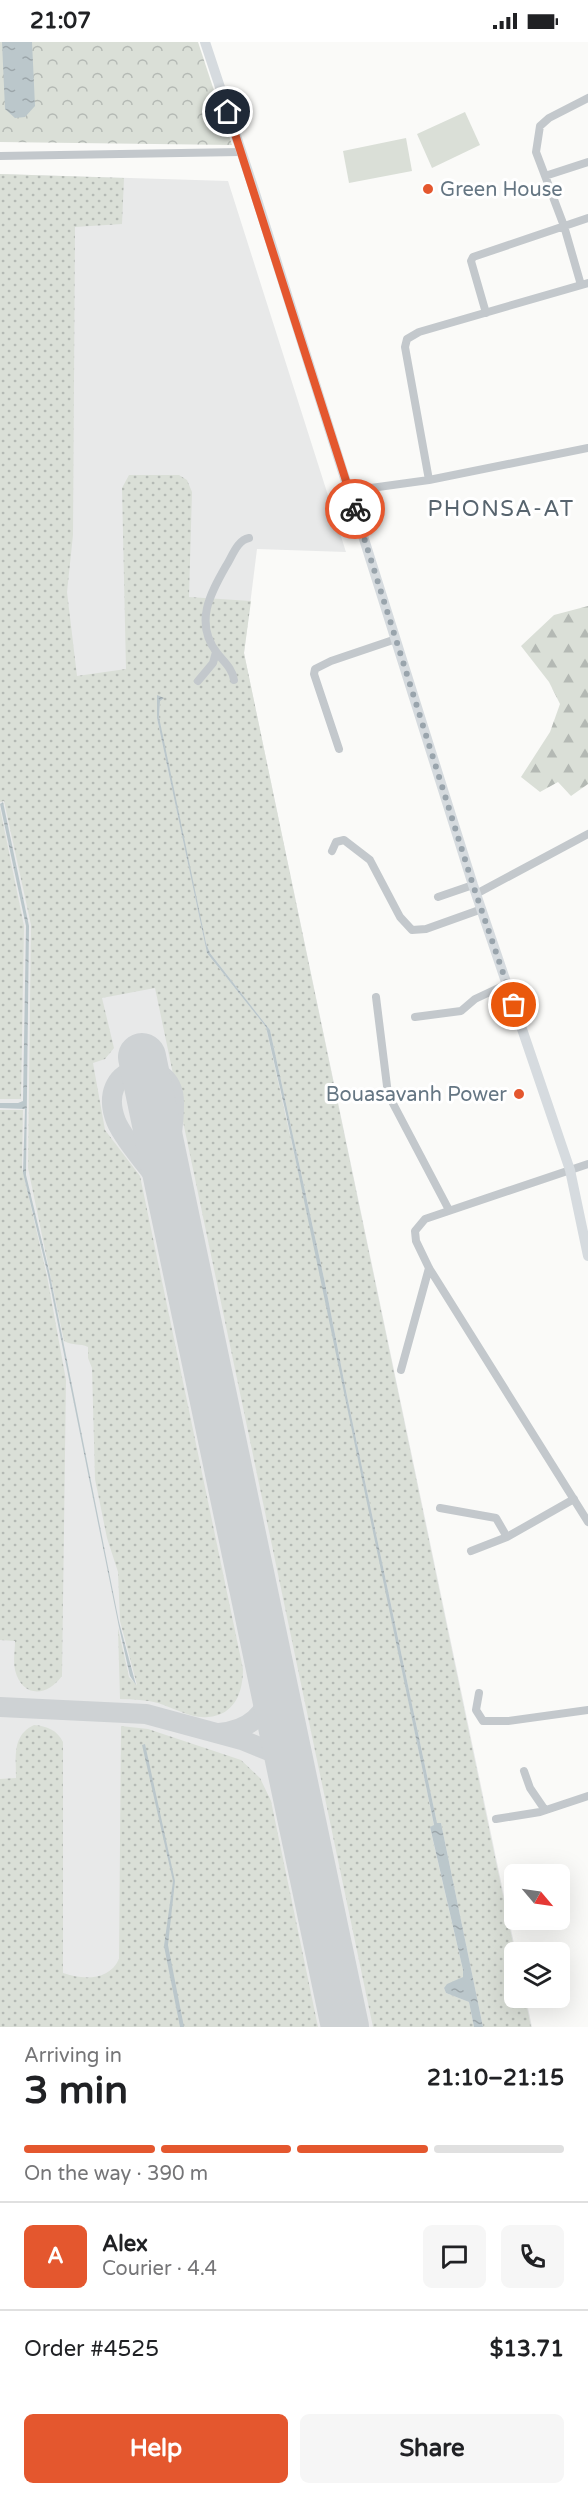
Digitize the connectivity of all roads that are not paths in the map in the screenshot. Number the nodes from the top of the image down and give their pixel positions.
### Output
1 (205, 42) edge
2 (588, 98) edge
3 (241, 152) junction
4 (0, 156) edge
5 (588, 162) edge
6 (545, 176) junction
7 (588, 218) edge
8 (564, 226) junction
9 (585, 284) edge
10 (486, 313) junction
11 (588, 448) edge
12 (429, 480) junction
13 (349, 491) junction
14 (249, 538) dead end
15 (396, 639) junction
16 (216, 652) junction
17 (234, 680) dead end
18 (198, 681) dead end
19 (339, 749) dead end
20 (588, 834) edge
21 (332, 851) dead end
22 (475, 889) junction
23 (438, 897) dead end
24 (482, 909) junction
25 (507, 984) junction
26 (376, 997) dead end
27 (415, 1017) dead end
28 (588, 1164) edge
29 (570, 1170) junction
30 (449, 1210) junction
31 (588, 1256) edge
32 (429, 1268) junction
33 (401, 1370) dead end
34 (574, 1499) junction
35 (440, 1508) dead end
36 (588, 1522) edge
37 (507, 1536) junction
38 (471, 1551) dead end
39 (479, 1693) dead end
40 (588, 1710) edge
41 (524, 1771) dead end
42 (588, 1796) edge
43 (545, 1810) junction
44 (496, 1819) dead end

1 - 3 main road
2 - 6 street
3 - 4 street
3 - 13 main road
5 - 6 street
6 - 8 street
7 - 8 street
8 - 9 street
8 - 10 street
9 - 10 street
10 - 12 street
11 - 12 street
12 - 13 street
13 - 15 main road
14 - 16 street
15 - 19 street
15 - 22 main road
16 - 17 street
16 - 18 street
20 - 22 street
21 - 24 street
22 - 23 street
22 - 24 main road
24 - 25 main road
25 - 27 street
25 - 29 main road
26 - 30 street
28 - 29 street
29 - 30 street
29 - 31 main road
30 - 32 street
32 - 33 street
32 - 34 street
34 - 36 street
34 - 37 street
35 - 37 street
37 - 38 street
39 - 40 street
41 - 43 street
42 - 43 street
43 - 44 street

